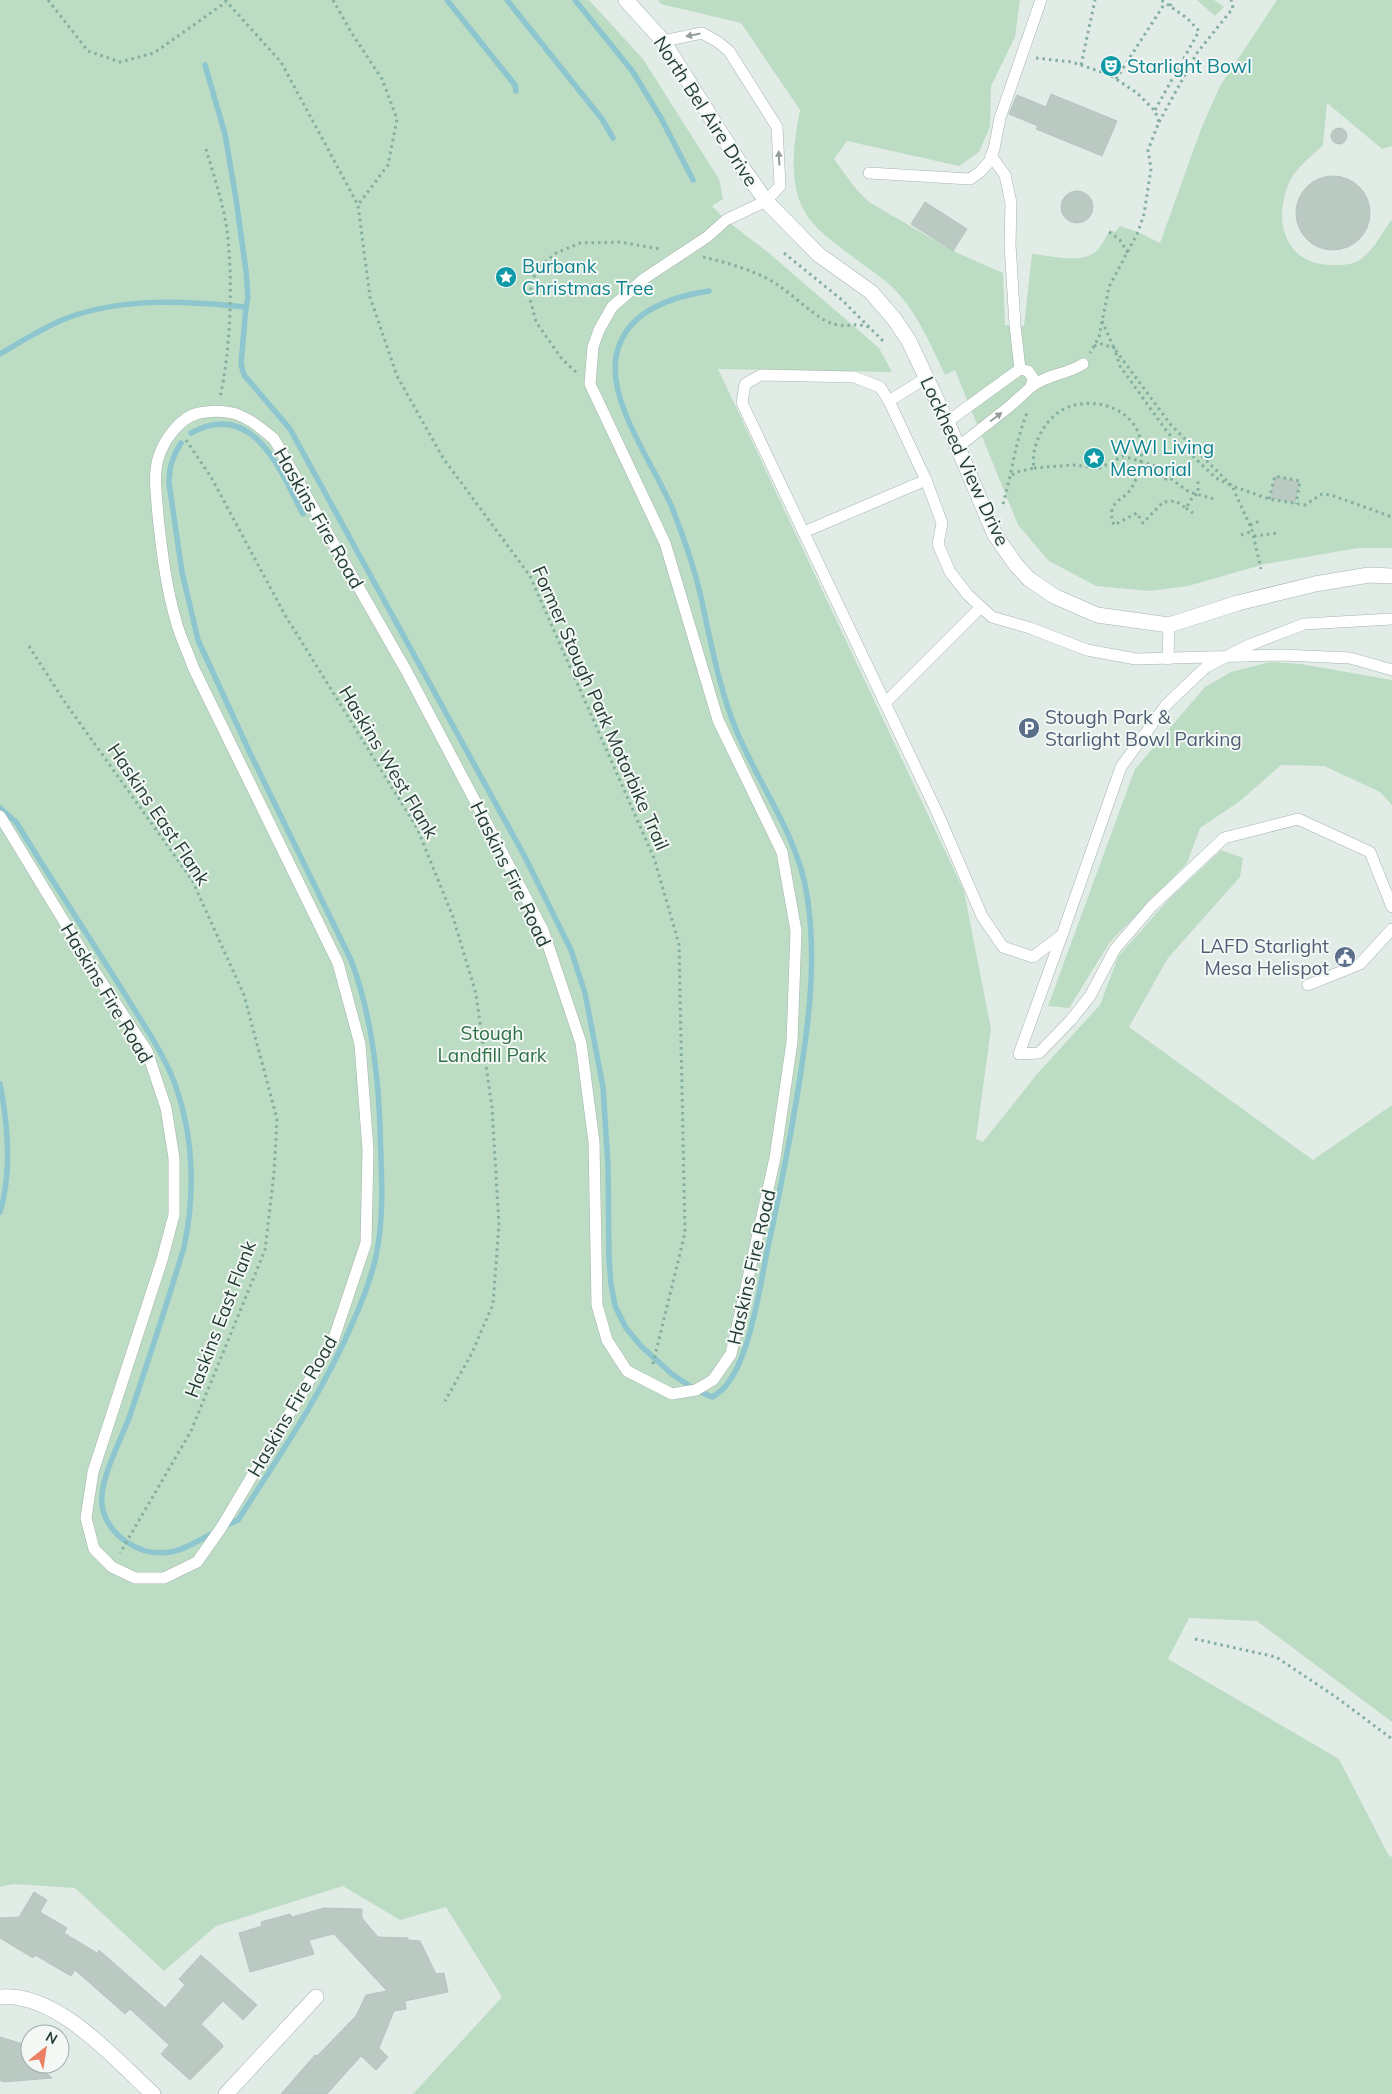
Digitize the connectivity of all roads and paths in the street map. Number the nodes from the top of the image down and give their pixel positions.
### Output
1 (48, 0) edge
2 (333, 0) edge
3 (626, 0) edge
4 (1041, 0) edge
5 (1095, 0) edge
6 (1161, 0) edge
7 (1173, 0) edge
8 (1230, 0) edge
9 (226, 1) edge
10 (1165, 3) junction
11 (1170, 6) junction
12 (663, 41) junction
13 (1021, 59) junction
14 (1081, 65) junction
15 (1116, 79) junction
16 (1155, 110) junction
17 (1159, 122) junction
18 (206, 149) dead end
19 (991, 156) junction
20 (870, 173) dead end
21 (766, 201) junction
22 (358, 205) junction
23 (1109, 232) dead end
24 (784, 253) dead end
25 (1128, 253) junction
26 (826, 320) dead end
27 (1102, 320) junction
28 (871, 328) junction
29 (884, 342) dead end
30 (1094, 346) junction
31 (1114, 348) junction
32 (1083, 364) joint
33 (1020, 369) junction
34 (926, 378) junction
35 (1031, 387) junction
36 (889, 400) junction
37 (216, 410) junction
38 (1027, 412) dead end
39 (947, 422) junction
40 (177, 427) junction
41 (958, 447) junction
42 (1094, 458) dead end
43 (1140, 461) junction
44 (1034, 468) junction
45 (1095, 468) junction
46 (1011, 476) junction
47 (926, 480) junction
48 (1198, 481) dead end
49 (1232, 486) junction
50 (1196, 494) junction
51 (1214, 499) dead end
52 (1270, 500) junction
53 (1002, 504) dead end
54 (1296, 504) junction
55 (1186, 508) junction
56 (1193, 513) dead end
57 (1392, 517) edge
58 (1262, 520) dead end
59 (1250, 525) junction
60 (1253, 531) junction
61 (804, 532) junction
62 (1278, 533) dead end
63 (1242, 535) dead end
64 (1254, 536) junction
65 (1261, 569) dead end
66 (1392, 576) edge
67 (981, 607) junction
68 (1392, 619) edge
69 (1169, 625) junction
70 (29, 646) dead end
71 (1226, 657) junction
72 (1168, 659) junction
73 (1392, 670) edge
74 (885, 703) junction
75 (0, 816) edge
76 (1392, 906) edge
77 (1392, 929) edge
78 (1062, 935) junction
79 (1308, 985) dead end
80 (648, 1384) junction
81 (445, 1401) dead end
82 (112, 1567) junction
83 (1195, 1639) dead end
84 (1392, 1739) edge
85 (0, 1997) edge
86 (316, 1997) dead end
87 (153, 2094) edge
88 (226, 2094) edge

1 - 9 path
2 - 22 path
3 - 12 street, North Bel Aire Drive
4 - 13 lane
5 - 14 path
6 - 10 path
7 - 11 path
8 - 17 path
9 - 22 path, Former Stough Park Motorbike Trail
10 - 11 path
10 - 15 path
11 - 16 path
12 - 21 street, North Bel Aire Drive
21 -> 12 lane
13 - 14 path
13 - 19 lane
14 - 15 path
15 - 16 path
16 - 17 path
17 - 25 path
18 - 37 path
19 - 20 lane
19 - 33 lane
21 - 34 street, Lockheed View Drive
21 - 80 lane, Haskins Fire Road
22 - 80 path, Former Stough Park Motorbike Trail
23 - 25 path
24 - 28 path
25 - 27 path
26 - 28 path
27 - 30 path
27 - 31 path
28 - 29 path
30 - 31 path
30 - 32 path
31 - 49 path
31 - 49 path
32 - 35 lane
33 - 35 lane
33 - 39 lane
34 - 36 lane
34 - 39 street, Lockheed View Drive
41 -> 35 lane
36 - 47 lane
36 - 61 lane
37 - 40 lane, Haskins Fire Road
37 - 80 lane, Haskins Fire Road
38 - 46 path
39 - 41 street, Lockheed View Drive
40 - 81 path, Haskins West Flank
40 - 82 lane, Haskins Fire Road
41 - 69 street, Lockheed View Drive
42 - 45 path
43 - 44 path
43 - 45 path
43 - 50 path
43 - 55 path
44 - 45 path
44 - 46 path
46 - 53 path
47 - 61 lane
47 - 67 lane
48 - 50 path
49 - 52 path
49 - 59 path
50 - 51 path
50 - 55 path
52 - 54 path
52 - 54 path
54 - 57 path
55 - 56 path
58 - 59 path
59 - 60 path
60 - 63 path
60 - 64 path
61 - 74 lane
62 - 64 path
64 - 65 path
66 - 69 street, Lockheed View Drive
67 - 72 lane
67 - 74 lane
68 - 71 lane
69 - 72 lane
70 - 82 path, Haskins East Flank
71 - 72 lane
71 - 73 lane
71 - 78 lane
74 - 78 lane
75 - 82 lane, Haskins Fire Road
76 - 78 lane
77 - 79 lane
83 - 84 path
85 - 87 street
86 - 88 street

